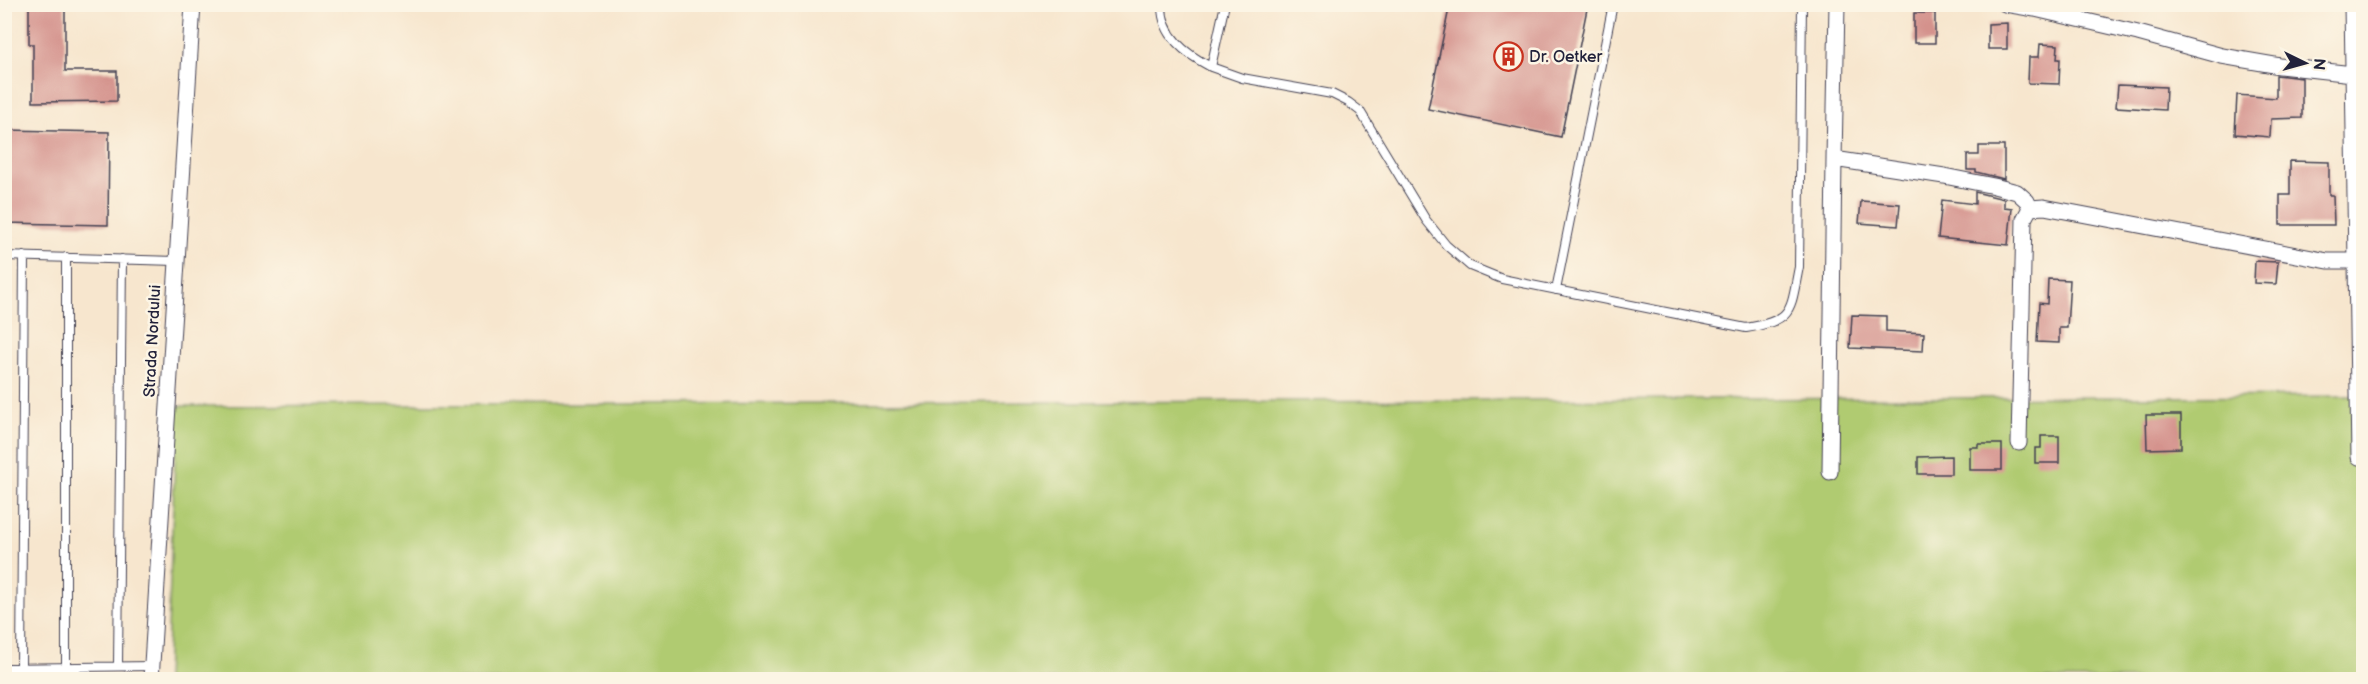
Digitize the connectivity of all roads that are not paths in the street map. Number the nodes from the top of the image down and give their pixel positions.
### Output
1 (193, 4) edge
2 (1162, 4) edge
3 (1224, 4) edge
4 (1613, 4) edge
5 (1802, 4) edge
6 (1836, 4) edge
7 (2005, 4) edge
8 (2352, 4) edge
9 (2358, 21) edge
10 (1211, 67) junction
11 (2353, 74) junction
12 (1834, 159) junction
13 (2030, 208) junction
14 (4, 256) edge
15 (24, 256) junction
16 (66, 257) junction
17 (122, 259) junction
18 (176, 261) junction
19 (2355, 261) junction
20 (1556, 290) junction
21 (2019, 443) dead end
22 (2359, 457) dead end
23 (1830, 472) dead end
24 (118, 666) junction
25 (66, 667) junction
26 (4, 668) edge
27 (21, 668) junction
28 (151, 673) edge

1 - 18 street, Strada Nordului
2 - 10 lane
3 - 10 lane
4 - 20 lane
5 - 20 lane
6 - 12 street
7 - 11 street
8 - 9 street
9 - 11 street
10 - 20 lane
11 - 19 street
12 - 13 street
12 - 23 street
13 - 19 street
13 - 21 street
14 - 15 lane
15 - 16 lane
15 - 27 lane
16 - 17 lane
16 - 25 lane
17 - 18 lane
17 - 24 lane
18 - 28 street, Strada Nordului
19 - 22 street
24 - 25 lane
24 - 28 lane
25 - 27 lane
26 - 27 lane

